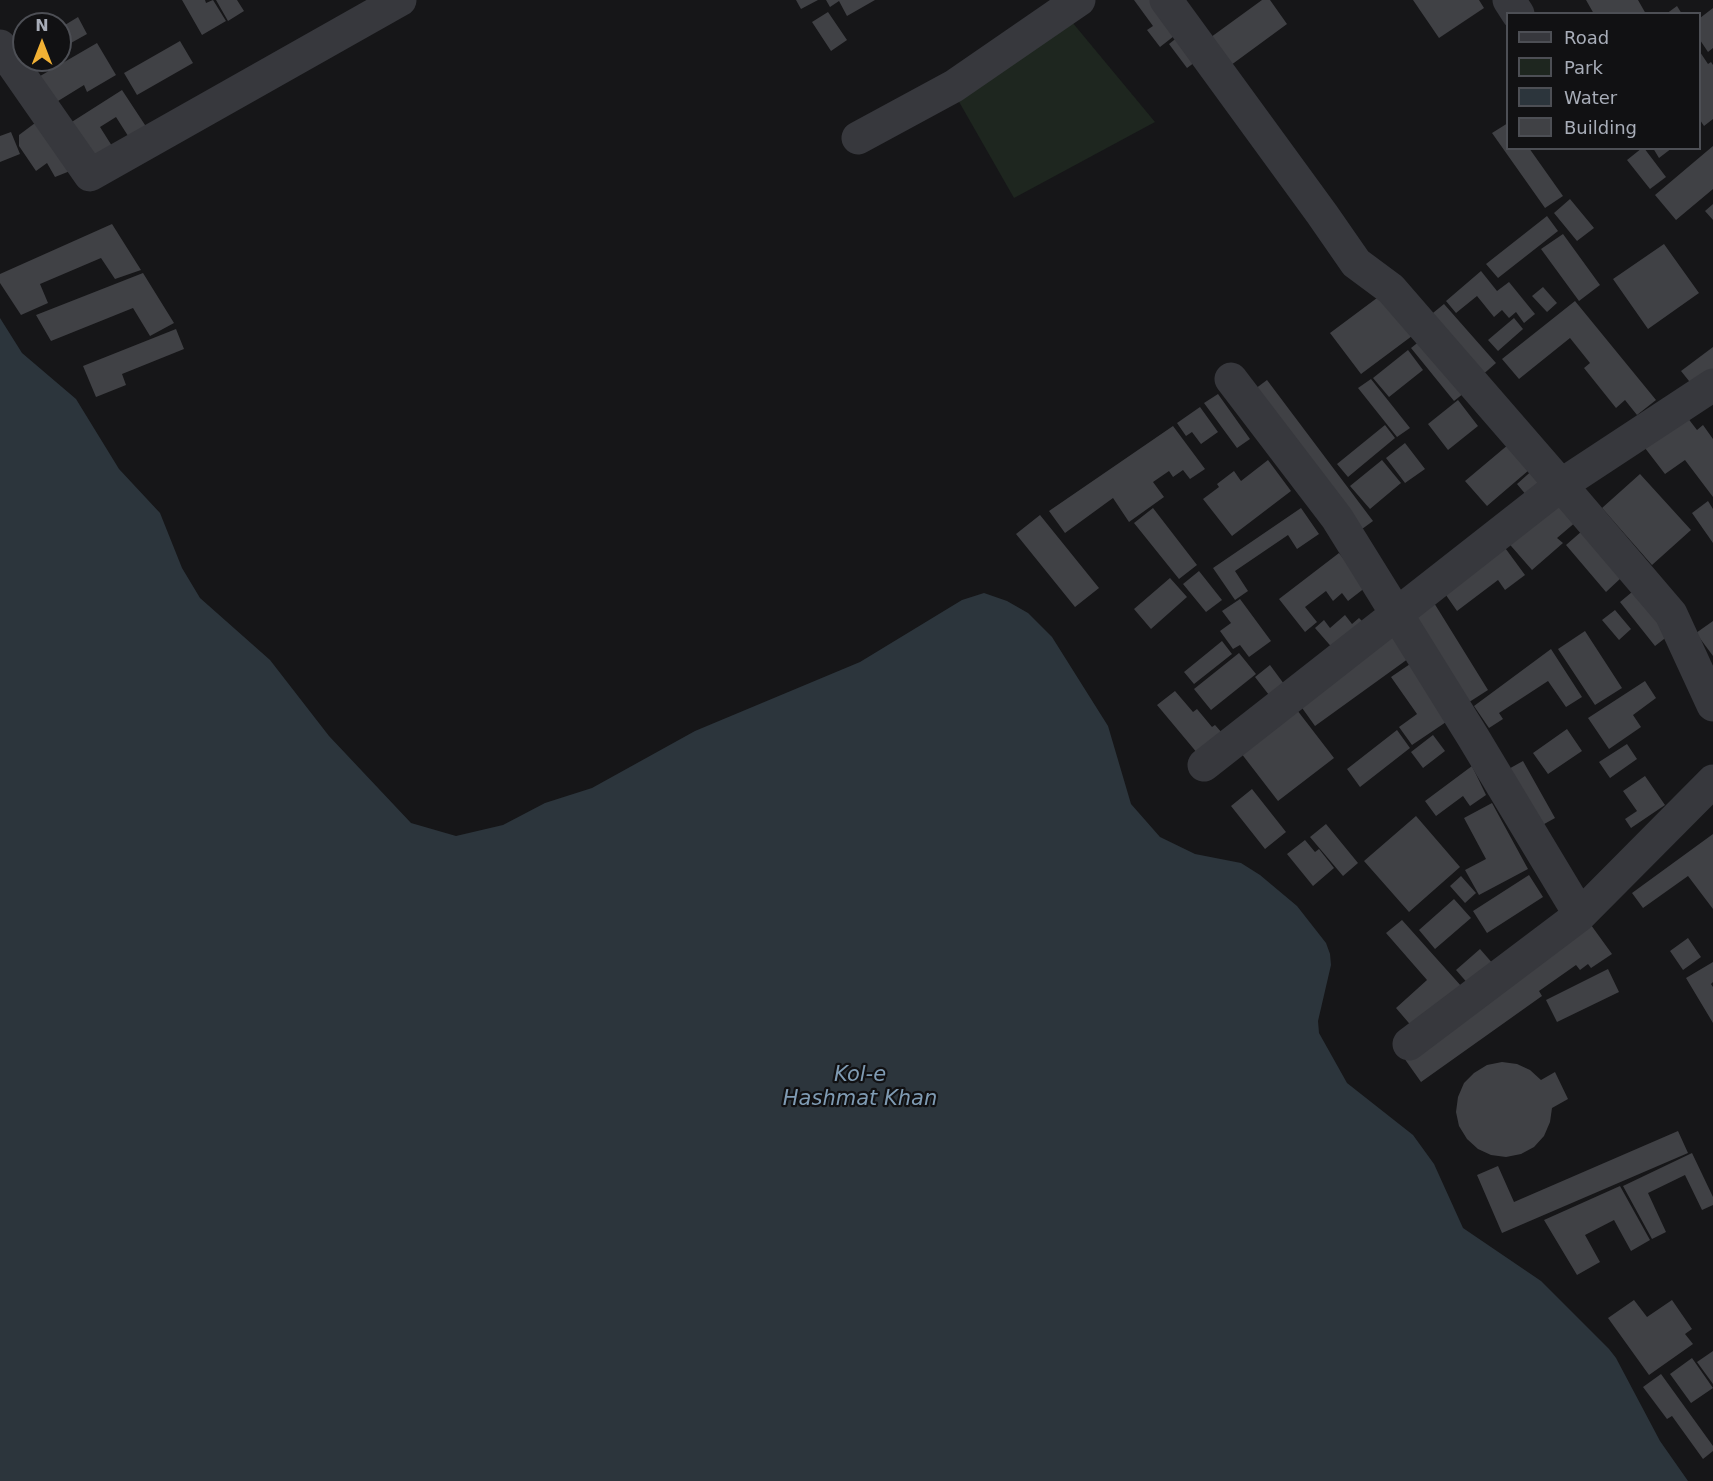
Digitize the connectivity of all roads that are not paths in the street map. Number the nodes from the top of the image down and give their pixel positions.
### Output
1 (400, 0) edge
2 (1079, 0) edge
3 (1166, 0) edge
4 (0, 46) edge
5 (858, 138) dead end
6 (1231, 379) dead end
7 (1713, 385) edge
8 (1561, 484) junction
9 (1396, 615) junction
10 (1713, 705) edge
11 (1204, 765) dead end
12 (1713, 781) edge
13 (1580, 915) junction
14 (1409, 1044) dead end

1 - 4 street
2 - 5 street
3 - 8 street
6 - 9 street
7 - 8 street
8 - 9 street
8 - 10 street
9 - 11 street
9 - 13 street
12 - 13 street
13 - 14 street

